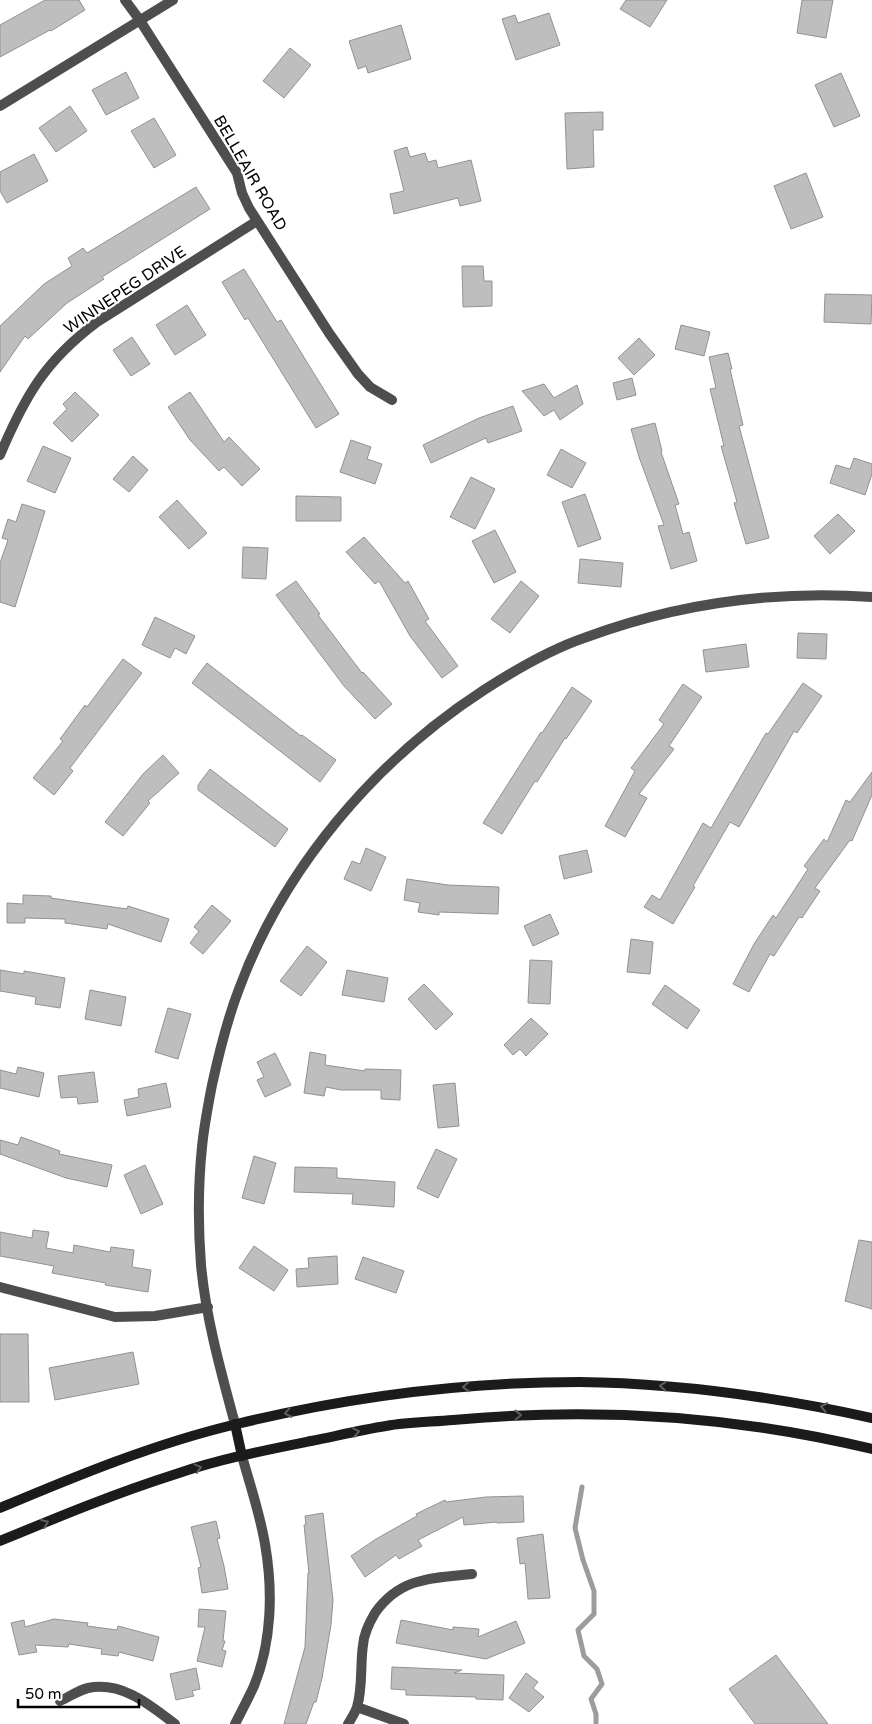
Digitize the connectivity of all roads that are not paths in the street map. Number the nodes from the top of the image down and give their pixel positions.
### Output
1 (125, 0) edge
2 (173, 0) edge
3 (140, 19) junction
4 (0, 106) edge
5 (257, 221) junction
6 (392, 400) dead end
7 (0, 454) edge
8 (872, 597) edge
9 (0, 1287) edge
10 (208, 1307) junction
11 (872, 1418) edge
12 (235, 1424) junction
13 (872, 1449) edge
14 (242, 1456) junction
15 (0, 1508) edge
16 (0, 1541) edge
17 (472, 1574) dead end
18 (60, 1701) dead end
19 (357, 1707) junction
20 (175, 1724) edge
21 (235, 1724) edge
22 (348, 1724) edge
23 (404, 1724) edge

1 - 3 street, BELLEAIR ROAD
2 - 3 street
3 - 4 street
3 - 5 street, BELLEAIR ROAD
5 - 6 street, BELLEAIR ROAD
5 - 7 street, WINNEPEG DRIVE
8 - 10 street
9 - 10 street
10 - 12 street
11 -> 12 main road
12 - 14 main road
12 - 15 main road
14 -> 13 main road
16 -> 14 main road
14 - 21 street
17 - 19 street
18 - 20 street
19 - 22 street
19 - 23 street

